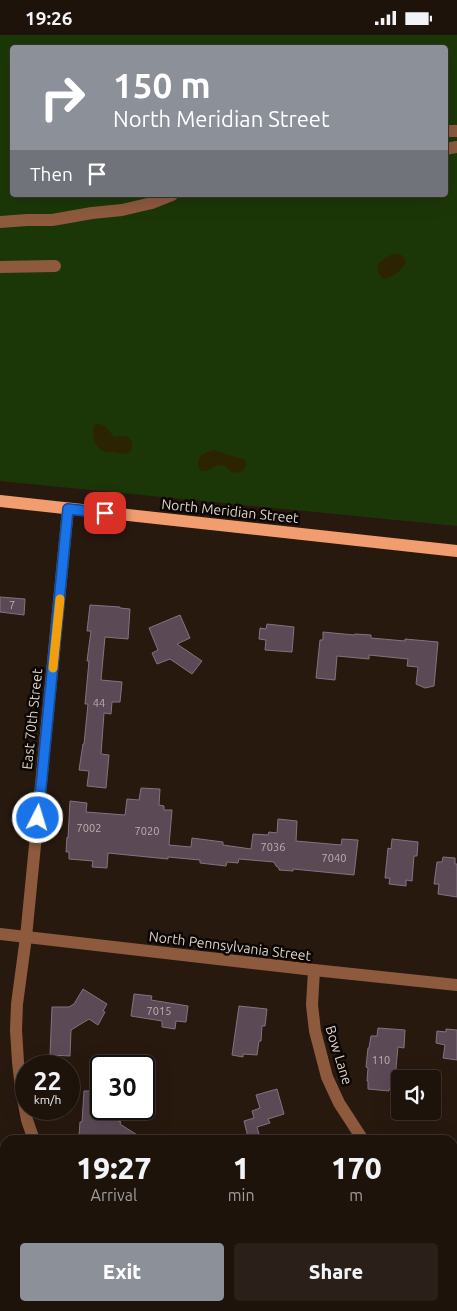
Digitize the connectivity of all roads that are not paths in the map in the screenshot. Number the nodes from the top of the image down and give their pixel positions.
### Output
1 (167, 197) edge
2 (0, 222) edge
3 (55, 266) dead end
4 (0, 267) edge
5 (0, 501) edge
6 (68, 509) junction
7 (457, 551) edge
8 (0, 934) edge
9 (26, 937) junction
10 (314, 970) junction
11 (457, 985) edge
12 (32, 1135) edge
13 (360, 1135) edge

1 - 2 street
3 - 4 street
5 - 6 main road, North Meridian Street
6 - 7 main road, North Meridian Street
6 - 9 street, East 70th Street
8 - 9 street, North Pennsylvania Street
9 - 10 street, North Pennsylvania Street
9 - 12 street, East 70th Street
10 - 11 street, North Pennsylvania Street
10 - 13 street, Bow Lane

